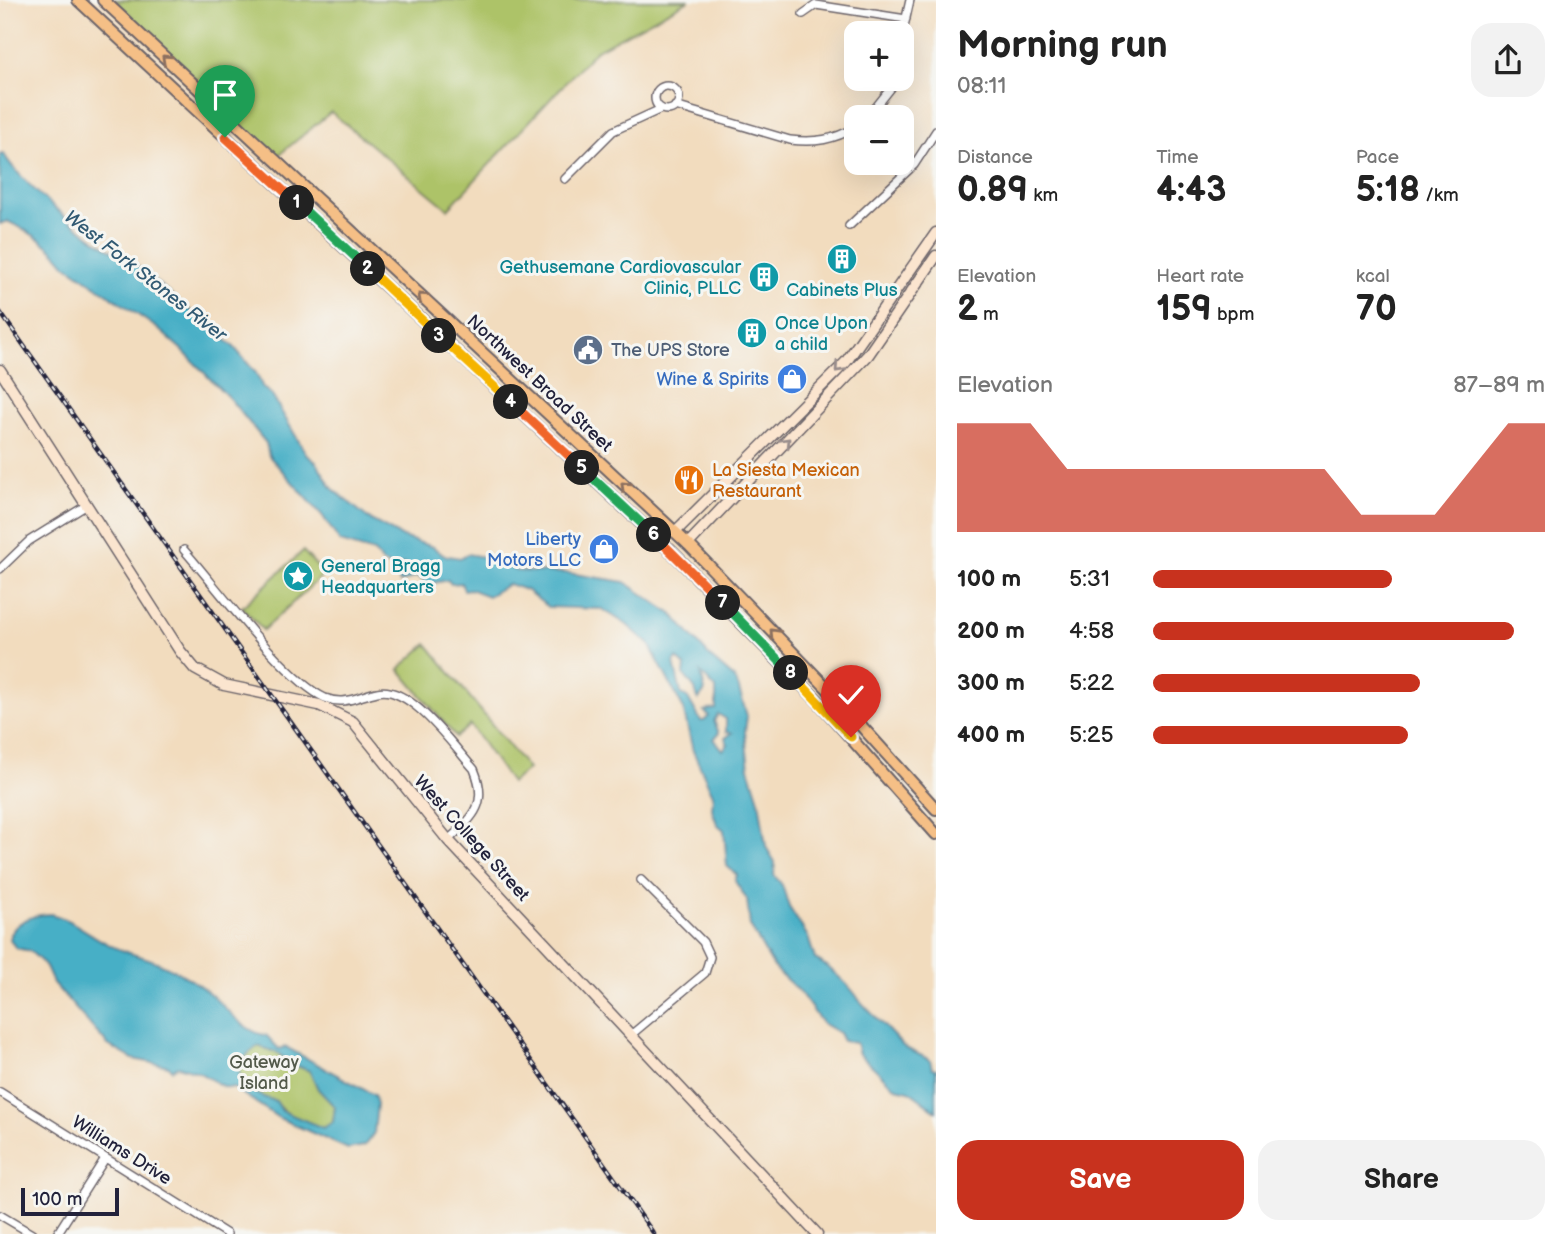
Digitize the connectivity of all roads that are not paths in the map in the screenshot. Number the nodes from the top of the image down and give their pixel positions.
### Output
1 (78, 0) edge
2 (103, 0) edge
3 (910, 0) edge
4 (803, 14) dead end
5 (906, 19) joint
6 (889, 91) edge
7 (208, 98) junction
8 (878, 105) edge
9 (675, 106) junction
10 (661, 108) junction
11 (197, 110) junction
12 (936, 131) edge
13 (844, 134) edge
14 (274, 159) junction
15 (263, 172) junction
16 (565, 179) dead end
17 (849, 226) dead end
18 (936, 233) edge
19 (936, 256) edge
20 (440, 314) junction
21 (429, 326) junction
22 (0, 370) edge
23 (502, 372) junction
24 (490, 383) junction
25 (548, 414) junction
26 (537, 426) junction
27 (87, 505) junction
28 (675, 532) junction
29 (688, 544) junction
30 (184, 550) dead end
31 (670, 550) junction
32 (0, 569) edge
33 (828, 689) junction
34 (817, 700) junction
35 (912, 782) junction
36 (901, 792) junction
37 (936, 809) edge
38 (936, 834) edge
39 (449, 840) junction
40 (641, 880) dead end
41 (632, 1034) junction
42 (0, 1092) edge
43 (104, 1160) junction
44 (0, 1215) edge
45 (32, 1234) edge
46 (57, 1234) edge
47 (227, 1234) edge
48 (817, 1234) edge

1 - 11 main road, Northwest Broad Street
7 -> 2 main road, Northwest Broad Street
3 - 5 street
4 - 5 street
6 - 8 street
7 - 11 main road
7 - 14 main road, Northwest Broad Street
9 - 10 street
9 - 10 street
9 - 13 street
10 - 16 street
11 - 15 main road, Northwest Broad Street
12 - 17 street
14 - 15 main road
20 -> 14 main road, Northwest Broad Street
15 - 21 main road, Northwest Broad Street
18 -> 28 street
29 -> 19 street
20 - 21 main road
20 - 23 main road, Northwest Broad Street
21 - 24 main road, Northwest Broad Street
22 - 27 street, West College Street
23 - 24 main road
23 - 25 main road, Northwest Broad Street
24 - 26 main road, Northwest Broad Street
25 - 26 main road
28 -> 25 main road, Northwest Broad Street
26 - 31 main road, Northwest Broad Street
27 - 32 street
27 - 39 street, West College Street
28 - 29 main road, Northwest Broad Street
28 - 31 main road
29 - 31 main road
33 -> 29 main road, Northwest Broad Street
30 - 39 street
31 - 34 main road, Northwest Broad Street
33 - 34 main road
33 - 35 main road, Northwest Broad Street
34 - 36 main road, Northwest Broad Street
35 - 36 main road
35 - 37 main road, Northwest Broad Street
36 - 38 main road, Northwest Broad Street
39 - 41 street, West College Street
40 - 41 street
41 - 48 street, West College Street
42 - 43 street, Williams Drive
43 - 46 street
43 - 47 street, Williams Drive
44 - 45 street

